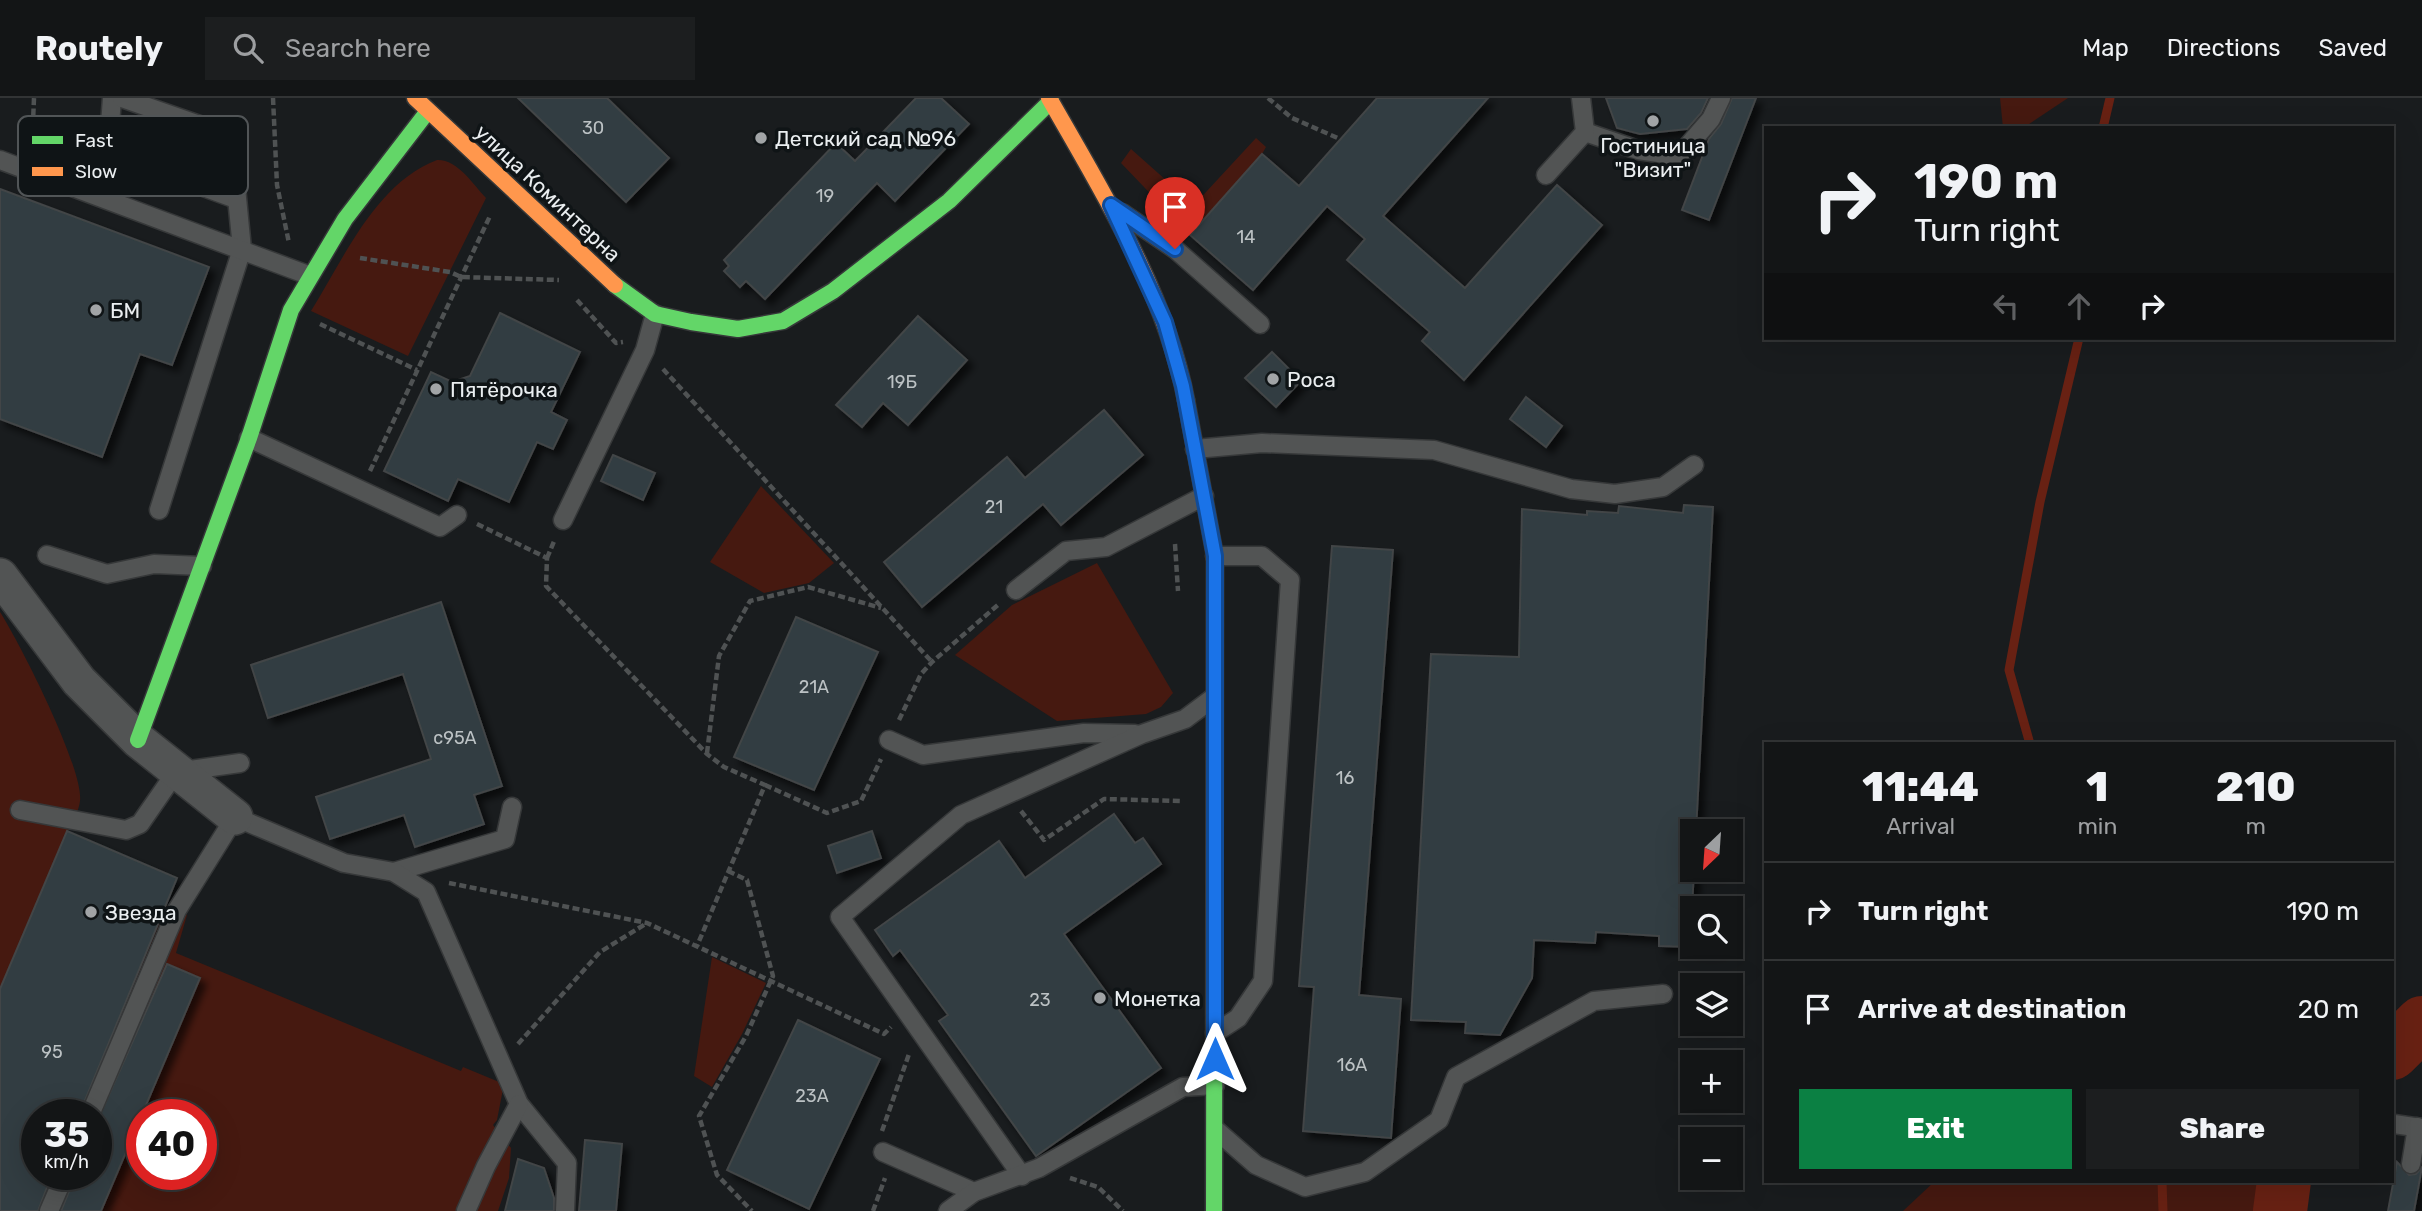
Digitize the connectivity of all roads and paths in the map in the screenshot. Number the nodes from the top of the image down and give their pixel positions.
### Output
1 (33, 98) edge
2 (112, 98) edge
3 (122, 98) edge
4 (273, 98) edge
5 (415, 98) edge
6 (1268, 98) edge
7 (1581, 98) edge
8 (1721, 98) edge
9 (1051, 99) edge
10 (429, 111) junction
11 (33, 116) edge
12 (111, 116) edge
13 (174, 116) edge
14 (1585, 132) junction
15 (1340, 139) dead end
16 (0, 160) edge
17 (18, 167) edge
18 (1546, 175) dead end
19 (506, 184) junction
20 (97, 196) edge
21 (228, 196) edge
22 (236, 196) edge
23 (236, 199) junction
24 (1111, 205) junction
25 (242, 249) junction
26 (358, 258) dead end
27 (301, 272) junction
28 (461, 277) junction
29 (567, 289) dead end
30 (575, 298) dead end
31 (290, 310) junction
32 (655, 314) junction
33 (1260, 324) dead end
34 (645, 350) junction
35 (417, 370) junction
36 (249, 438) junction
37 (1195, 449) junction
38 (1694, 465) dead end
39 (372, 468) dead end
40 (1204, 496) junction
41 (159, 510) dead end
42 (1173, 510) junction
43 (457, 515) joint
44 (563, 520) dead end
45 (47, 555) dead end
46 (1215, 556) junction
47 (202, 566) junction
48 (0, 576) edge
49 (1016, 590) joint
50 (1178, 593) dead end
51 (881, 608) junction
52 (932, 662) junction
53 (1214, 697) junction
54 (1142, 734) junction
55 (138, 740) junction
56 (889, 740) junction
57 (707, 754) junction
58 (240, 763) dead end
59 (176, 772) junction
60 (765, 785) junction
61 (1183, 787) dead end
62 (1006, 793) junction
63 (1183, 801) junction
64 (512, 807) dead end
65 (20, 810) dead end
66 (1183, 813) dead end
67 (235, 817) junction
68 (728, 871) junction
69 (394, 872) junction
70 (448, 883) dead end
71 (647, 923) junction
72 (697, 946) junction
73 (770, 980) junction
74 (1663, 994) dead end
75 (907, 1011) junction
76 (1215, 1033) junction
77 (884, 1034) junction
78 (893, 1039) dead end
79 (911, 1049) dead end
80 (501, 1063) junction
81 (1215, 1085) junction
82 (97, 1099) edge
83 (519, 1104) junction
84 (2394, 1124) edge
85 (2419, 1128) edge
86 (1214, 1129) junction
87 (883, 1152) junction
88 (2410, 1164) dead end
89 (1030, 1172) junction
90 (58, 1190) edge
91 (974, 1192) junction
92 (49, 1211) edge
93 (466, 1211) edge
94 (565, 1211) edge
95 (752, 1211) edge
96 (873, 1211) edge
97 (948, 1211) edge
98 (1123, 1211) edge
99 (1214, 1211) edge

1 - 11 path
2 - 12 lane
3 - 13 lane
4 - 27 path
5 - 10 street, улица Коминтерна
6 - 15 path
7 - 14 lane
8 - 14 lane
9 - 24 street
9 - 32 street
10 - 19 street, улица Коминтерна
10 - 27 street
14 - 18 lane
16 - 17 lane
19 - 28 path
19 - 32 street, улица Коминтерна
20 - 25 lane
21 - 23 lane
22 - 23 lane
23 - 25 lane
24 - 33 lane
24 - 37 street
25 - 27 lane
25 - 41 lane
26 - 28 path
27 - 31 street
28 - 29 path
28 - 35 path
30 - 34 path
31 - 35 path
31 - 36 street
32 - 34 lane
34 - 44 lane
34 - 51 path
35 - 39 path
36 - 43 lane
36 - 47 street
37 - 38 lane
37 - 40 street
40 - 42 lane
40 - 46 street
42 - 49 lane
42 - 50 path
43 - 57 path
45 - 47 lane
46 - 53 street
46 - 76 lane
47 - 55 street
48 - 55 street
49 - 52 path
51 - 52 path
51 - 57 path
52 - 56 path
53 - 54 lane
53 - 76 street
54 - 56 lane
54 - 62 lane
55 - 59 street
56 - 60 path
57 - 60 path
58 - 59 lane
59 - 65 lane
59 - 67 street
60 - 68 path
61 - 63 path
62 - 63 path
62 - 75 lane
63 - 66 path
64 - 69 lane
67 - 69 lane
67 - 82 lane
68 - 72 path
68 - 73 path
69 - 80 lane
70 - 71 path
71 - 72 path
71 - 80 path
72 - 73 path
73 - 77 path
73 - 95 path
74 - 86 lane
75 - 77 path
75 - 89 lane
76 - 81 street
77 - 78 path
79 - 87 path
80 - 83 lane
81 - 86 street
81 - 89 lane
83 - 93 lane
83 - 94 lane
84 - 85 lane
85 - 88 lane
86 - 99 street
87 - 91 lane
87 - 96 path
89 - 91 lane
89 - 98 path
90 - 92 lane
91 - 97 lane

